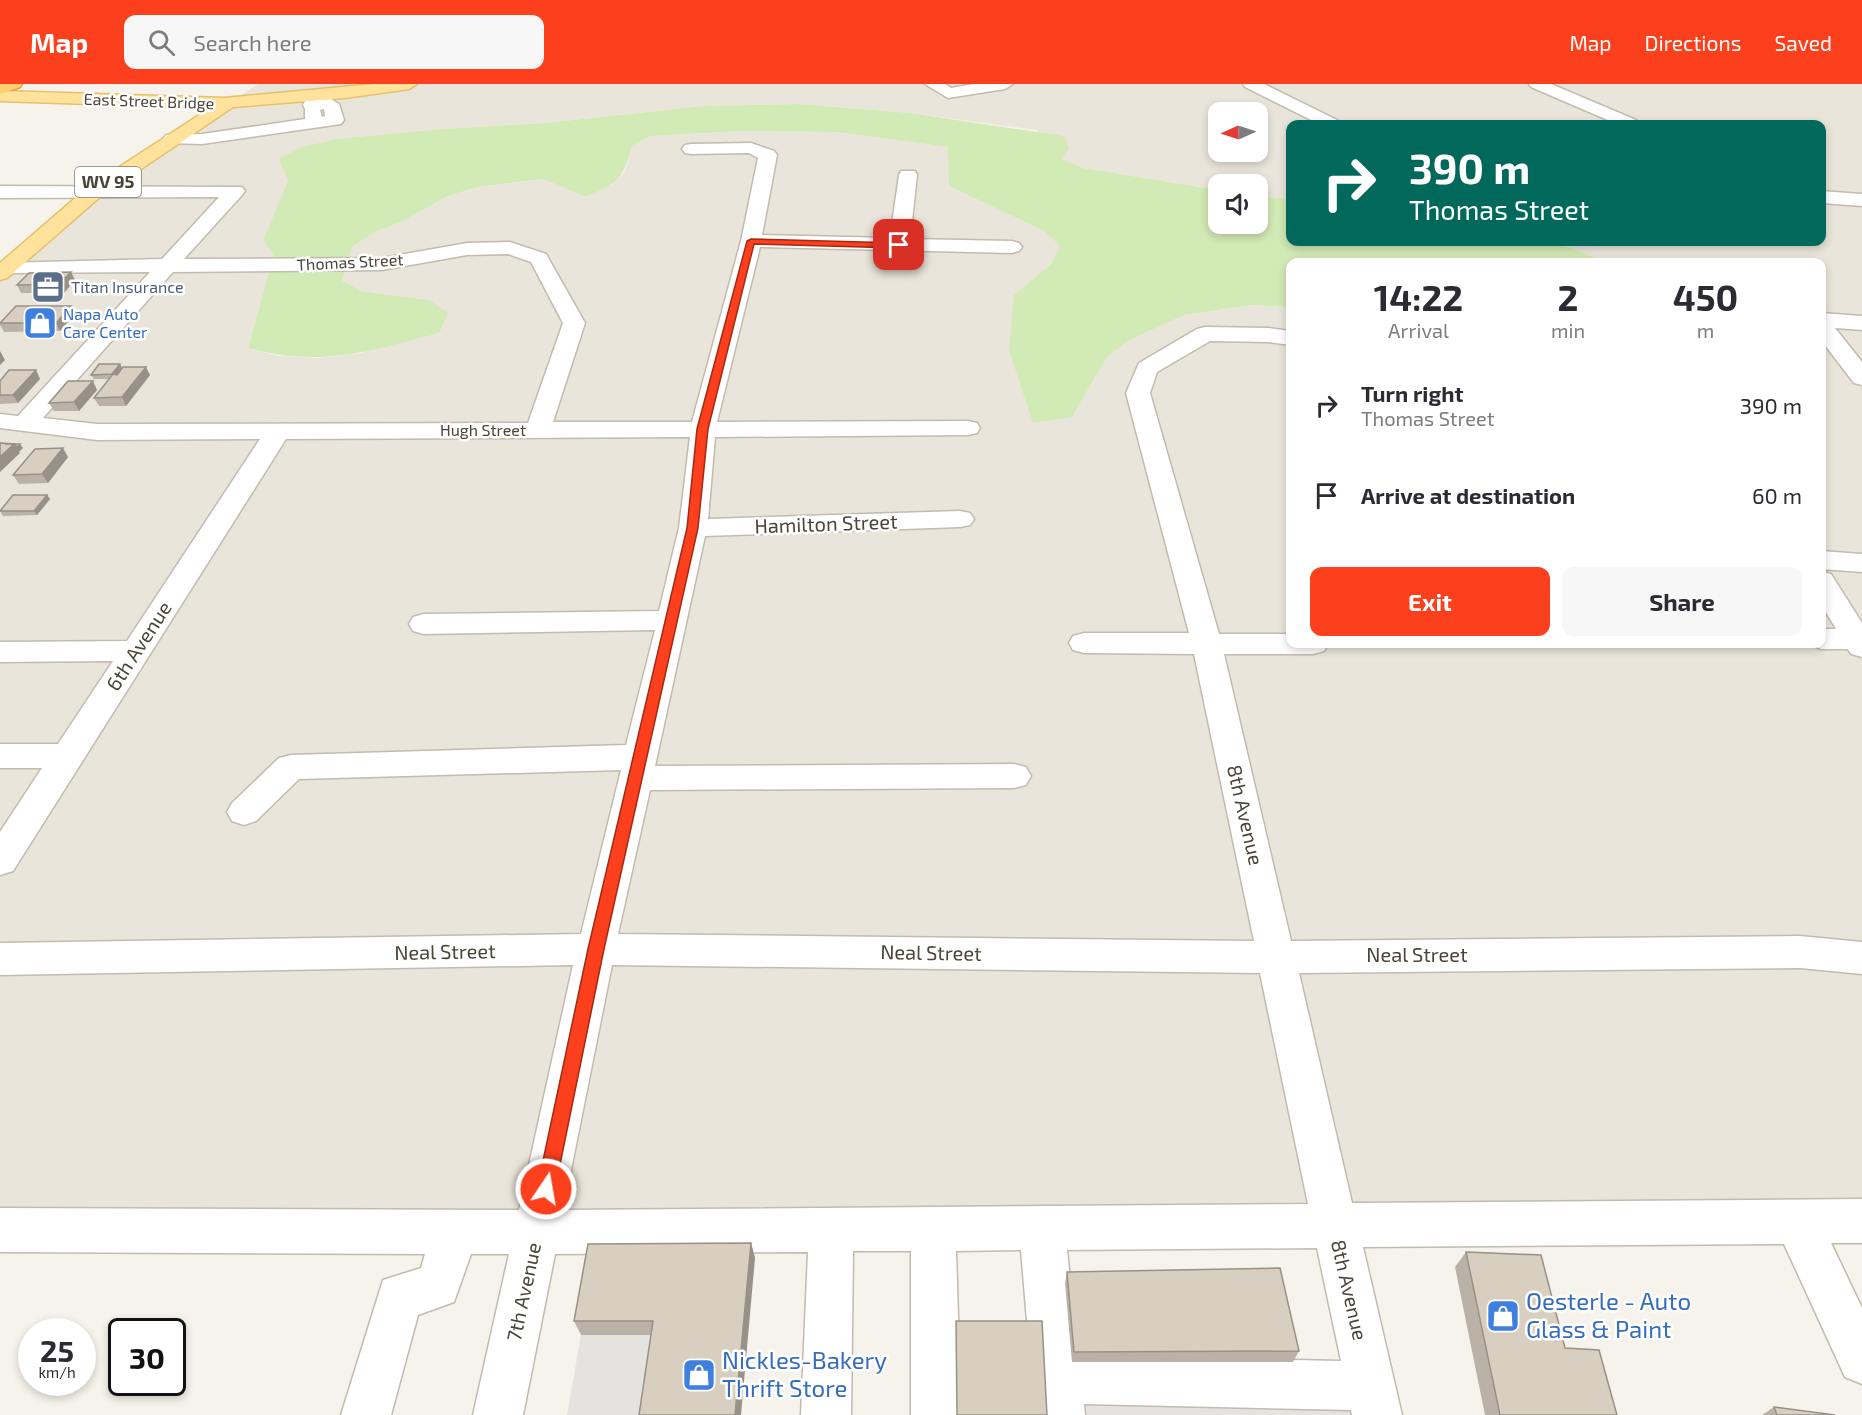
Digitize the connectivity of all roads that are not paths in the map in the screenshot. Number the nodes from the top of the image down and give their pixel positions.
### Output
1 (14, 84) edge
2 (258, 84) edge
3 (409, 84) edge
4 (933, 84) edge
5 (1005, 84) edge
6 (1295, 84) edge
7 (1537, 84) edge
8 (1257, 87) edge
9 (0, 89) edge
10 (0, 96) edge
11 (313, 100) junction
12 (226, 103) junction
13 (1322, 120) edge
14 (1621, 120) edge
15 (180, 135) junction
16 (691, 149) dead end
17 (908, 175) dead end
18 (0, 192) edge
19 (94, 192) junction
20 (1826, 197) edge
21 (1862, 200) edge
22 (751, 241) junction
23 (899, 245) junction
24 (1012, 247) dead end
25 (169, 266) junction
26 (4, 270) edge
27 (1826, 322) edge
28 (1862, 323) edge
29 (1826, 329) edge
30 (1286, 337) edge
31 (1862, 378) edge
32 (0, 421) edge
33 (26, 422) junction
34 (968, 428) dead end
35 (703, 429) junction
36 (538, 430) junction
37 (278, 431) junction
38 (960, 519) dead end
39 (693, 528) junction
40 (1826, 560) edge
41 (1862, 563) edge
42 (1826, 588) edge
43 (672, 620) junction
44 (424, 624) dead end
45 (1826, 640) edge
46 (1860, 643) edge
47 (1084, 644) dead end
48 (1207, 644) junction
49 (1286, 644) edge
50 (135, 651) junction
51 (0, 652) edge
52 (0, 756) edge
53 (68, 756) junction
54 (638, 767) junction
55 (1014, 776) dead end
56 (244, 812) dead end
57 (0, 861) edge
58 (596, 949) junction
59 (1276, 957) junction
60 (1862, 958) edge
61 (0, 959) edge
62 (1862, 1221) edge
63 (1797, 1222) junction
64 (1335, 1227) junction
65 (1042, 1228) junction
66 (933, 1229) junction
67 (0, 1230) edge
68 (831, 1230) junction
69 (455, 1232) junction
70 (537, 1232) junction
71 (1862, 1360) edge
72 (1058, 1397) edge
73 (1374, 1400) edge
74 (366, 1415) edge
75 (498, 1415) edge
76 (826, 1415) edge
77 (936, 1415) edge

1 - 9 highway
2 - 12 main road, WV 95
3 - 11 main road, East Street Bridge
4 - 5 street
6 - 8 street
7 - 14 street
8 - 13 street
10 - 12 main road, East Street Bridge
11 - 12 main road, East Street Bridge
11 - 15 street
12 - 15 main road, WV 95
15 - 19 main road, WV 95
16 - 22 street, 7th Avenue
17 - 23 street
18 - 19 street
19 - 25 street
19 - 26 main road, WV 95
20 - 21 street
22 - 23 street
22 - 35 street, 7th Avenue
23 - 24 street
25 - 26 street, Thomas Street
25 - 33 street
25 - 36 street, Thomas Street
27 - 28 street
29 - 31 street
30 - 48 street, 8th Avenue
32 - 33 street, Hugh Street
33 - 37 street, Hugh Street
34 - 35 street, Hugh Street
35 - 36 street, Hugh Street
35 - 39 street, 7th Avenue
36 - 37 street, Hugh Street
37 - 50 street, 6th Avenue
38 - 39 street, Hamilton Street
39 - 43 street, 7th Avenue
40 - 41 street
42 - 46 street
43 - 44 street
43 - 54 street, 7th Avenue
45 - 46 street
47 - 48 street
48 - 49 street
48 - 59 street, 8th Avenue
50 - 51 street
50 - 53 street, 6th Avenue
52 - 53 street
53 - 57 street, 6th Avenue
54 - 55 street
54 - 56 street
54 - 58 street, 7th Avenue
58 - 59 street, Neal Street
58 - 61 street, Neal Street
58 - 70 street, 7th Avenue
59 - 60 street, Neal Street
59 - 64 street, 8th Avenue
62 - 63 street
63 - 64 street
63 - 71 street
64 - 65 street
64 - 73 street, 8th Avenue
65 - 66 street
65 - 72 street
66 - 68 street
66 - 77 street
67 - 69 street
68 - 70 street
68 - 76 street
69 - 70 street
69 - 74 street
70 - 75 street, 7th Avenue
72 - 73 street

